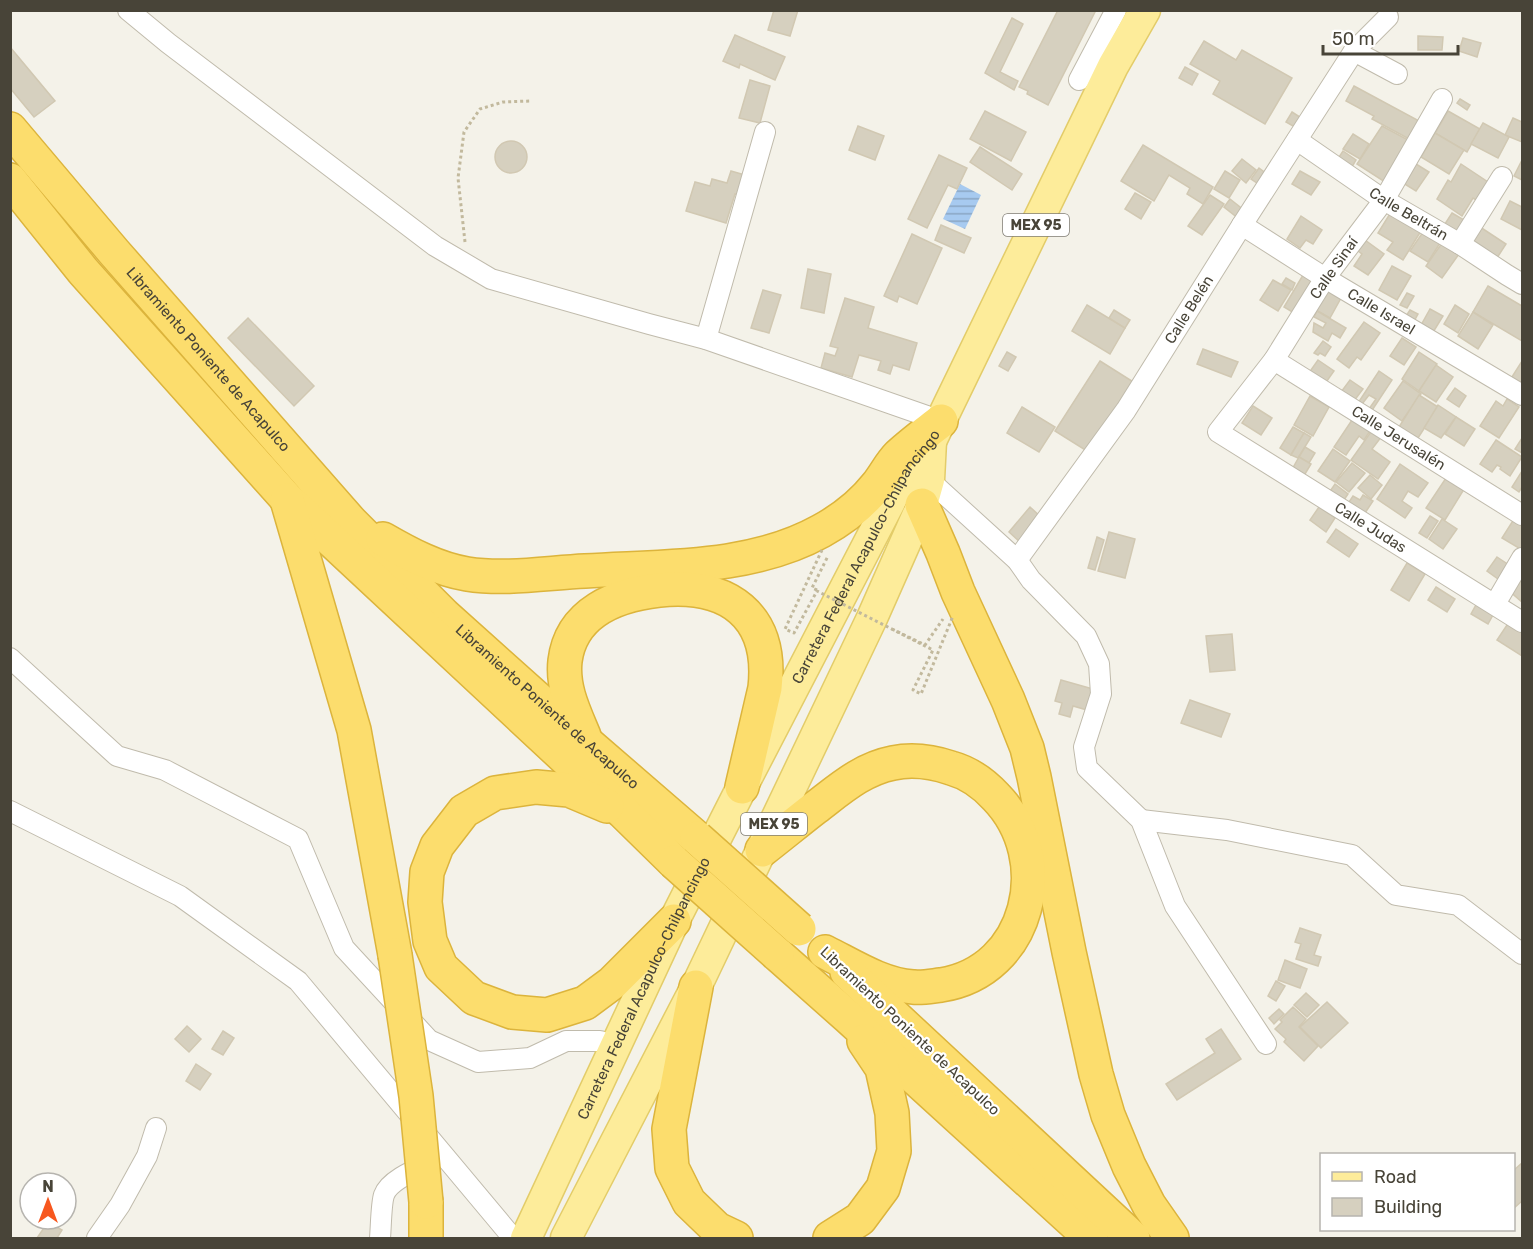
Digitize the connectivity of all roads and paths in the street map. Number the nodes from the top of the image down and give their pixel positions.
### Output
1 (128, 10) edge
2 (1116, 10) edge
3 (1145, 10) edge
4 (1388, 17) dead end
5 (1354, 51) junction
6 (1397, 74) dead end
7 (1079, 80) dead end
8 (1442, 99) dead end
9 (530, 101) dead end
10 (10, 129) edge
11 (765, 132) dead end
12 (1297, 140) junction
13 (1502, 177) dead end
14 (10, 180) edge
15 (1384, 200) junction
16 (1242, 225) junction
17 (1460, 244) junction
18 (467, 265) junction
19 (1325, 278) junction
20 (1522, 284) edge
21 (706, 339) junction
22 (1274, 360) junction
23 (1522, 395) edge
24 (936, 431) junction
25 (1218, 432) joint
26 (925, 493) junction
27 (286, 498) junction
28 (1522, 515) edge
29 (351, 522) junction
30 (822, 550) dead end
31 (1522, 558) edge
32 (1017, 561) junction
33 (1495, 604) junction
34 (872, 618) junction
35 (1522, 622) edge
36 (10, 658) edge
37 (587, 743) junction
38 (742, 787) junction
39 (10, 811) edge
40 (623, 812) junction
41 (1141, 820) junction
42 (762, 850) junction
43 (674, 921) junction
44 (825, 952) junction
45 (1522, 954) edge
46 (696, 987) junction
47 (848, 1017) junction
48 (1266, 1044) dead end
49 (616, 1046) junction
50 (156, 1128) dead end
51 (444, 1157) junction
52 (97, 1239) edge
53 (380, 1239) edge
54 (426, 1239) edge
55 (513, 1239) edge
56 (526, 1239) edge
57 (566, 1239) edge
58 (736, 1239) edge
59 (830, 1239) edge
60 (1091, 1239) edge
61 (1133, 1239) edge
62 (1172, 1239) edge

1 - 18 street
2 - 7 street
3 - 24 main road, MEX 95
4 - 5 street, Calle Belén
5 - 6 street
5 - 12 street, Calle Belén
8 - 15 street, Calle Sinaí
9 - 18 path
10 - 29 highway, Libramiento Poniente de Acapulco
11 - 21 street
12 - 15 street, Calle Beltrán
12 - 16 street, Calle Belén
13 - 17 street
14 - 27 highway, Libramiento Poniente de Acapulco
15 - 17 street, Calle Beltrán
15 - 19 street, Calle Sinaí
16 - 19 street, Calle Israel
16 - 32 street, Calle Belén
17 - 20 street, Calle Beltrán
18 - 21 street
19 - 22 street, Calle Sinaí
19 - 23 street, Calle Israel
21 - 24 street
22 - 25 street, Calle Sinaí
22 - 28 street, Calle Jerusalén
24 - 26 main road, Carretera Federal Acapulco-Chilpancingo / MEX 95
24 - 29 highway
24 - 38 main road, Carretera Federal Acapulco-Chilpancingo / MEX 95
25 - 33 street, Calle Judas
26 - 32 street
26 - 34 main road, Carretera Federal Acapulco-Chilpancingo / MEX 95
26 - 62 highway
27 - 40 highway, Libramiento Poniente de Acapulco
27 - 54 highway, bridge
29 - 37 highway, Libramiento Poniente de Acapulco
30 - 34 path, bridge
31 - 33 street
32 - 41 street
33 - 35 street, Calle Judas
34 - 42 main road, Carretera Federal Acapulco-Chilpancingo / MEX 95
36 - 49 street
37 - 38 highway
37 - 44 highway, Libramiento Poniente de Acapulco, bridge
38 - 43 main road, Carretera Federal Acapulco-Chilpancingo / MEX 95
39 - 51 street
40 - 43 highway
40 - 47 highway, Libramiento Poniente de Acapulco, bridge
41 - 45 street
41 - 48 street
42 - 44 highway
42 - 46 main road, Carretera Federal Acapulco-Chilpancingo / MEX 95
43 - 49 main road, Carretera Federal Acapulco-Chilpancingo / MEX 95
44 - 61 highway, Libramiento Poniente de Acapulco
46 - 57 main road, Carretera Federal Acapulco-Chilpancingo / MEX 95
46 - 58 highway
47 - 59 highway
47 - 60 highway, Libramiento Poniente de Acapulco
49 - 56 main road, Carretera Federal Acapulco-Chilpancingo / MEX 95
50 - 52 street
51 - 53 street
51 - 55 street

